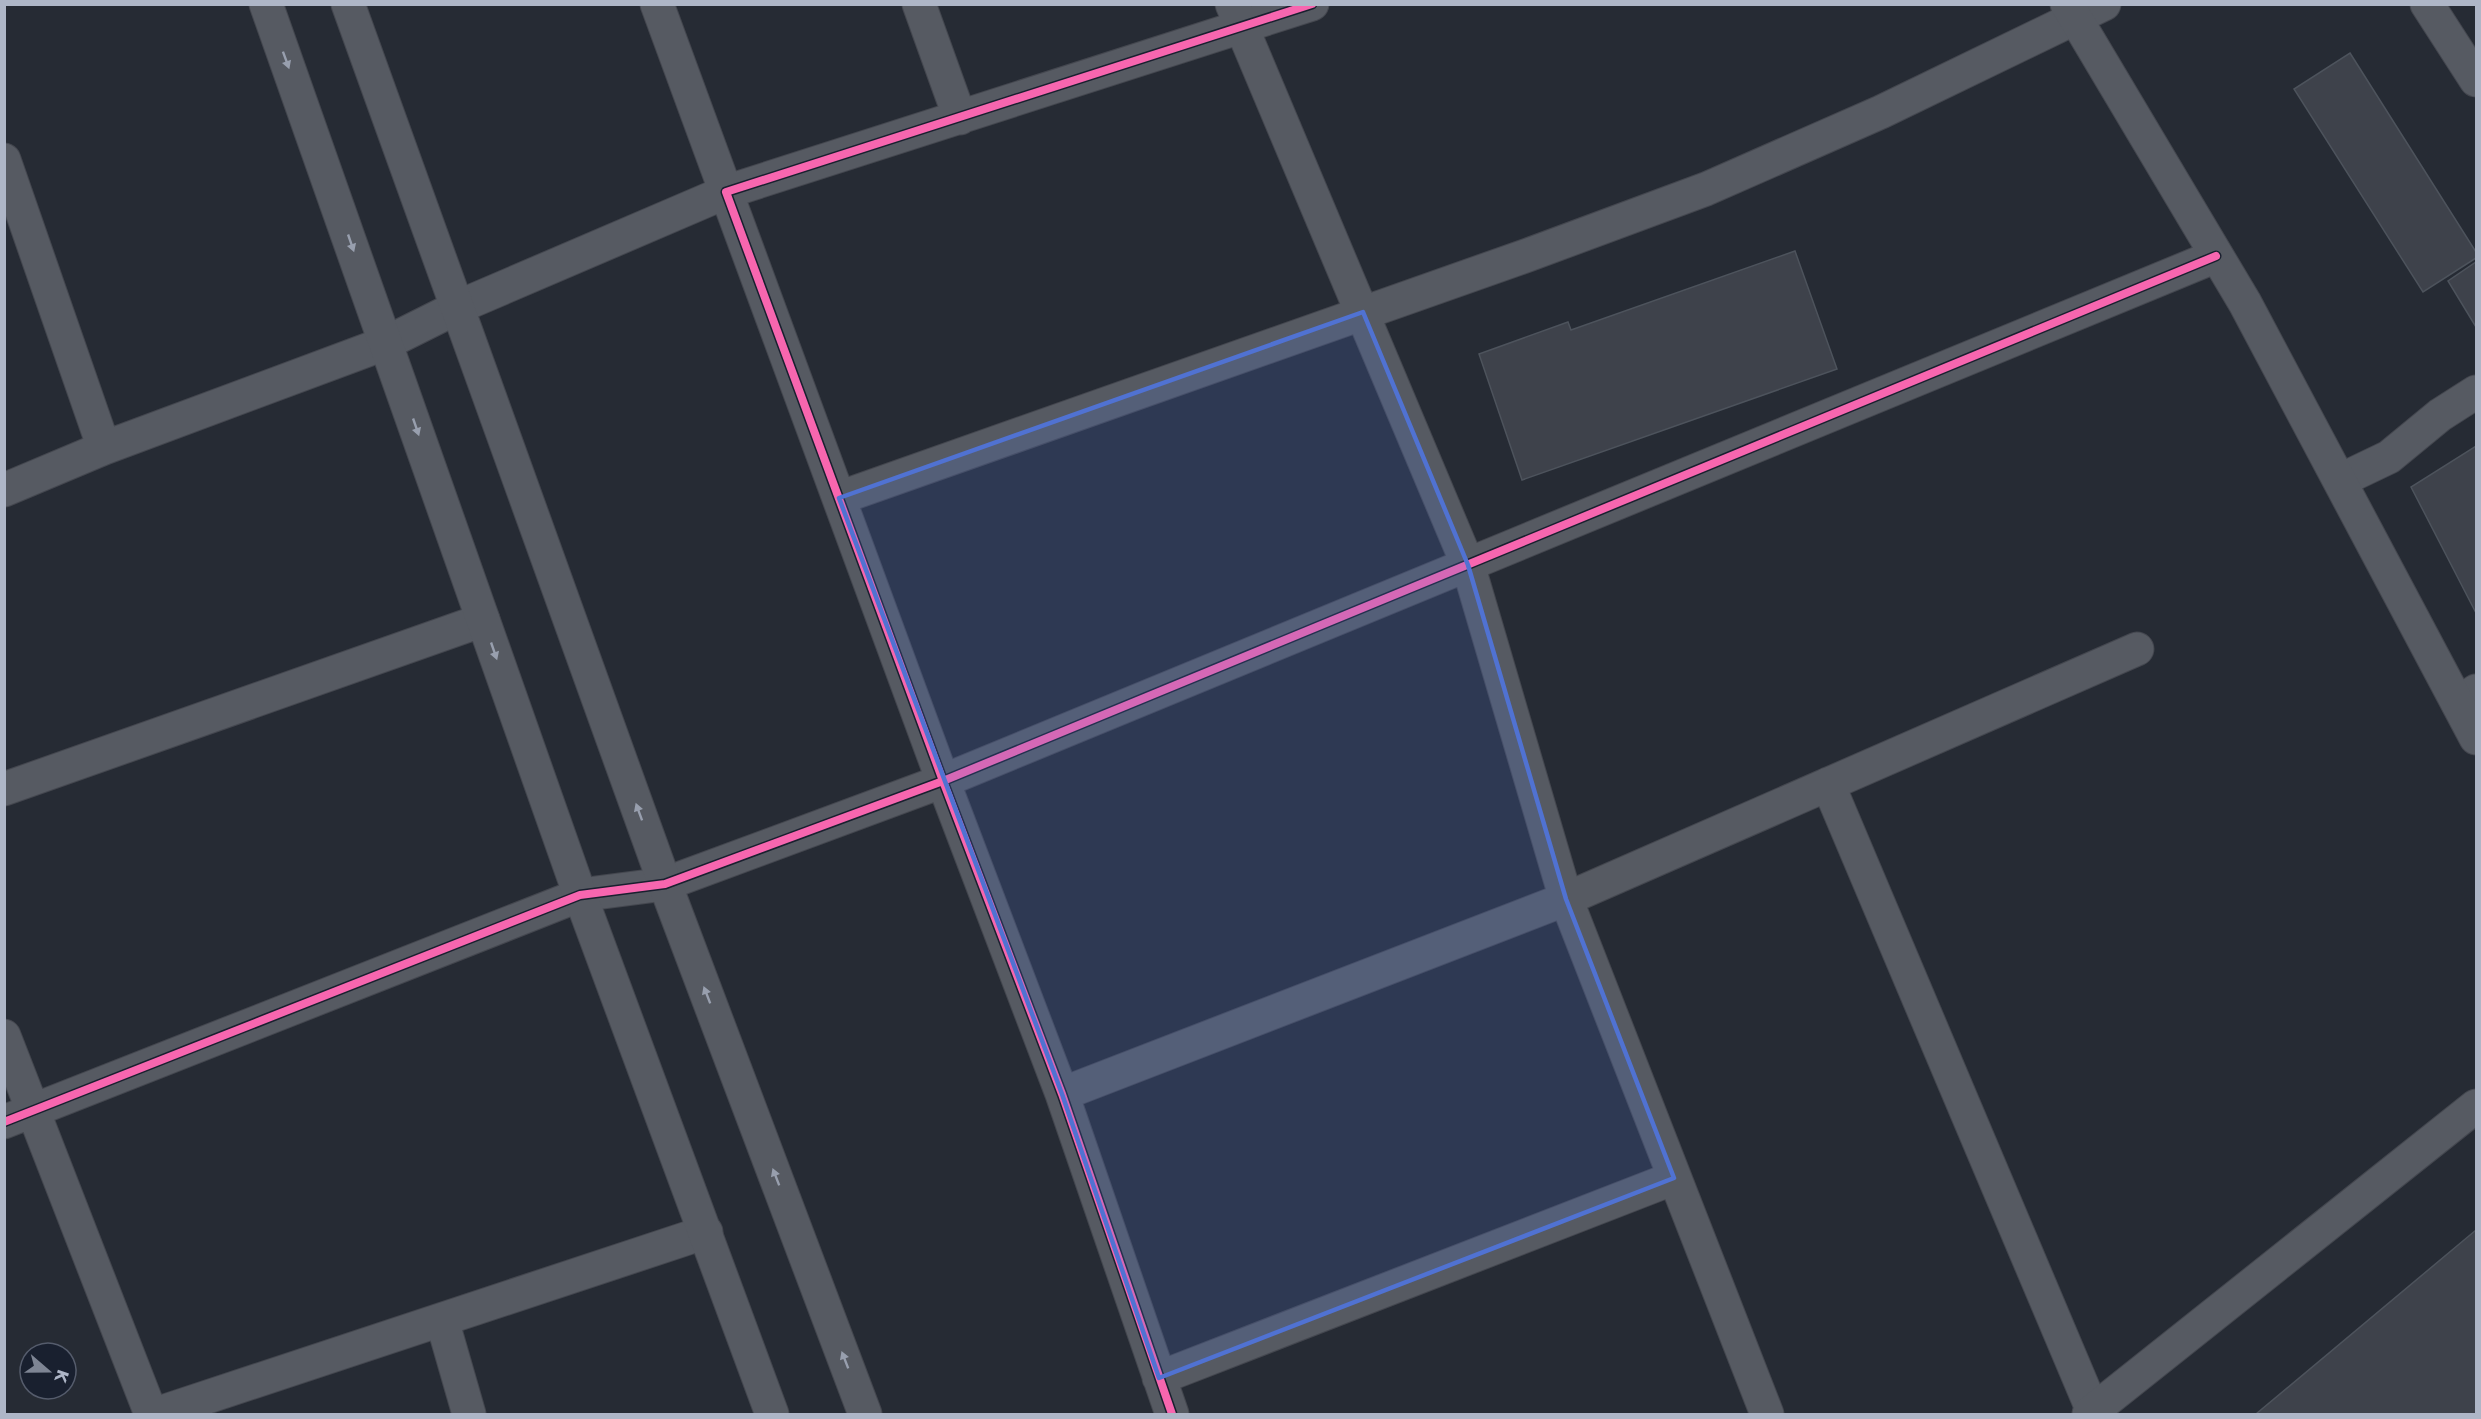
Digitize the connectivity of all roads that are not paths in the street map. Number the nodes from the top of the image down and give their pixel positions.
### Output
1 (266, 4) edge
2 (348, 4) edge
3 (657, 4) edge
4 (919, 4) edge
5 (1312, 4) edge
6 (2427, 4) edge
7 (2082, 9) edge
8 (1236, 17) edge
9 (2476, 80) edge
10 (960, 118) junction
11 (4, 160) edge
12 (726, 192) junction
13 (2216, 256) junction
14 (458, 307) junction
15 (1363, 312) junction
16 (386, 343) junction
17 (2476, 392) edge
18 (104, 448) junction
19 (2341, 480) junction
20 (4, 490) edge
21 (839, 498) junction
22 (1468, 565) junction
23 (483, 620) junction
24 (2137, 649) dead end
25 (2467, 697) edge
26 (2476, 738) edge
27 (943, 781) junction
28 (1828, 784) junction
29 (4, 789) edge
30 (665, 884) junction
31 (580, 895) junction
32 (1566, 899) junction
33 (4, 1036) edge
34 (1062, 1094) junction
35 (2476, 1106) edge
36 (19, 1117) edge
37 (1674, 1178) junction
38 (706, 1232) junction
39 (442, 1320) junction
40 (1159, 1378) junction
41 (2091, 1413) edge
42 (151, 1414) edge
43 (156, 1414) edge
44 (469, 1414) edge
45 (772, 1414) edge
46 (865, 1414) edge
47 (1172, 1414) edge
48 (1767, 1414) edge

1 -> 16 street
2 - 14 street
3 - 12 street
4 - 10 street
5 - 8 street
6 - 9 street
7 - 13 street
7 - 15 street
8 - 10 street
8 - 15 street
10 - 12 street
11 - 18 street
12 - 14 street
12 - 21 street
13 - 19 street
13 - 22 street
14 - 16 street
30 -> 14 street
15 - 21 street
15 - 22 street
16 - 18 street
16 -> 23 street
17 - 19 street
18 - 20 street
19 - 25 street
21 - 27 street
22 - 27 street
22 - 32 street
23 - 29 street
23 -> 31 street
24 - 28 street
25 - 26 street
27 - 30 street
27 - 34 street
28 - 32 street
28 - 41 street
30 - 31 street
46 -> 30 street
31 - 36 street
31 - 38 street
32 - 34 street
32 - 37 street
33 - 36 street
34 - 40 street
35 - 41 street
36 - 42 street
37 - 40 street
37 - 48 street
38 - 39 street
38 - 45 street
39 - 43 street
39 - 44 street
40 - 47 street

